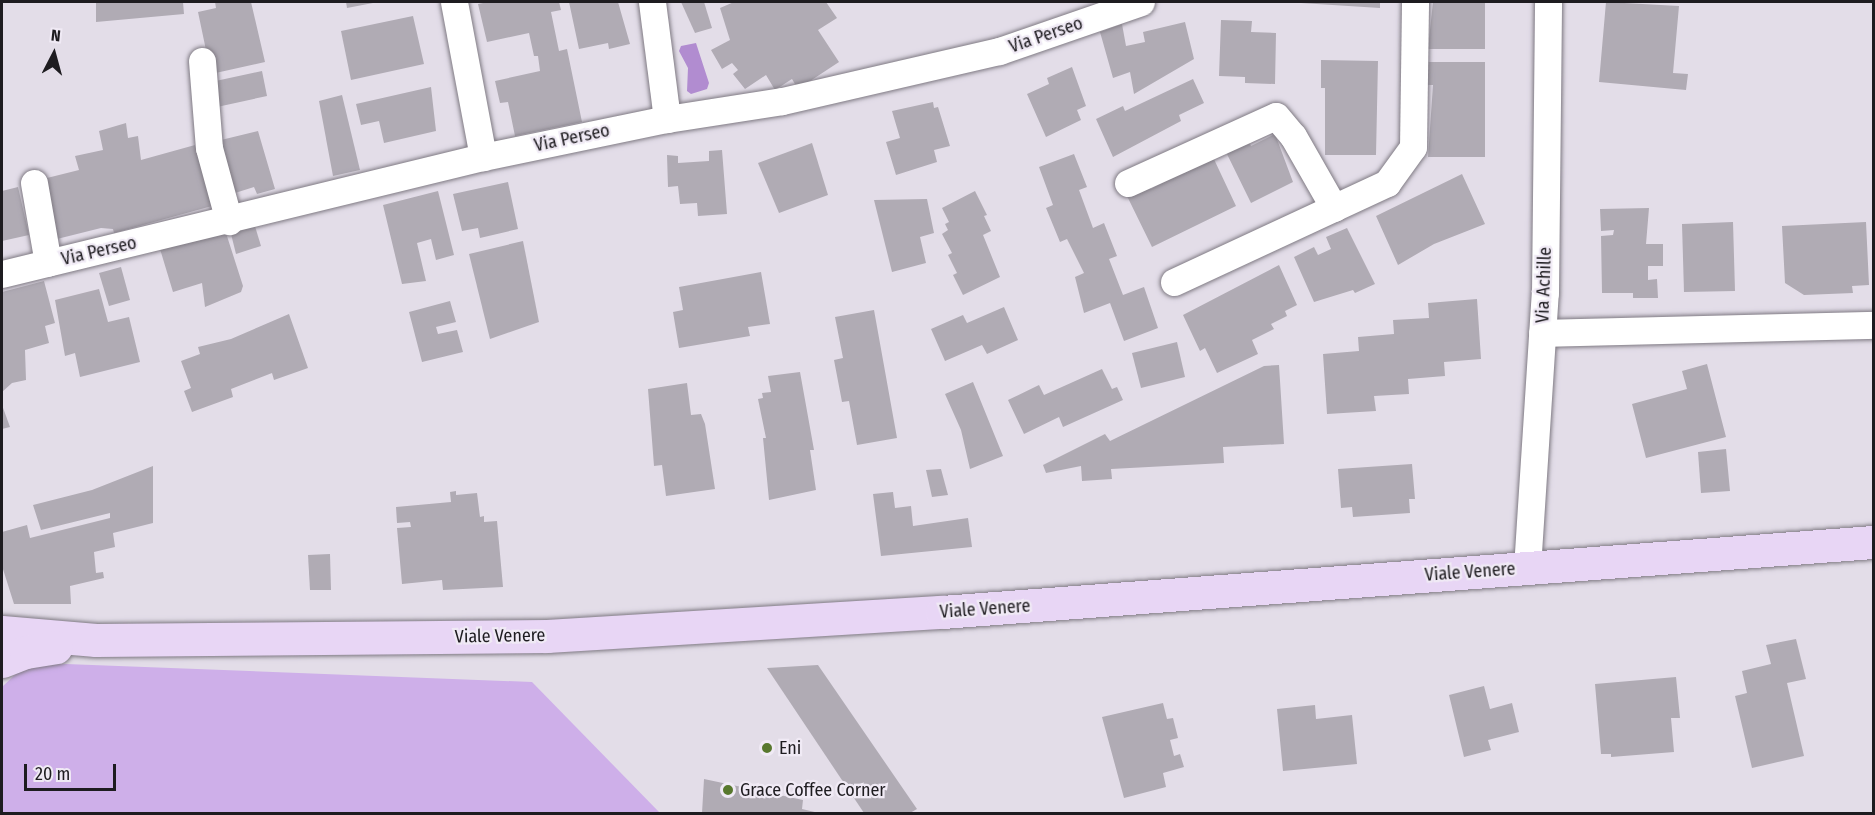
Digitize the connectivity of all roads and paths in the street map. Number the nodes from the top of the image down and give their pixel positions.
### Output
1 (454, 2) edge
2 (651, 2) edge
3 (1141, 2) edge
4 (1415, 2) edge
5 (1548, 2) edge
6 (202, 61) dead end
7 (667, 119) junction
8 (483, 157) junction
9 (34, 183) dead end
10 (1128, 183) dead end
11 (1334, 208) junction
12 (229, 221) junction
13 (48, 263) junction
14 (2, 274) edge
15 (1174, 282) dead end
16 (1874, 325) edge
17 (1542, 333) junction
18 (1874, 542) edge
19 (1527, 568) junction
20 (2, 632) edge
21 (96, 640) junction
22 (2, 661) edge

1 - 8 street
2 - 7 street
3 - 7 street, Via Perseo
4 - 11 street
5 - 17 street, Via Achille
6 - 12 street
7 - 8 street, Via Perseo
8 - 12 street, Via Perseo
9 - 13 street
10 - 11 street
11 - 15 street
12 - 13 street, Via Perseo
13 - 14 street, Via Perseo
16 - 17 street
17 - 19 street, Via Achille
18 - 19 street, Viale Venere
19 - 21 street, Viale Venere
20 - 21 street, Viale Venere
21 - 22 street, Viale Venere

